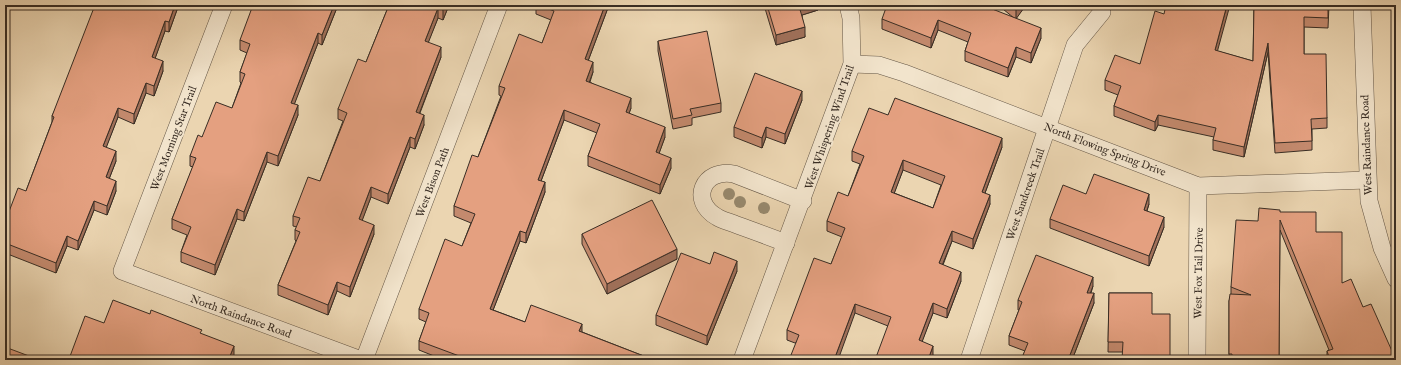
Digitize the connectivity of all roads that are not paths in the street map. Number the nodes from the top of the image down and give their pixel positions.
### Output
1 (224, 5) edge
2 (499, 5) edge
3 (848, 5) edge
4 (1362, 5) edge
5 (1102, 12) dead end
6 (852, 64) junction
7 (1048, 127) junction
8 (1367, 180) junction
9 (1198, 186) junction
10 (803, 201) junction
11 (786, 243) junction
12 (122, 271) joint
13 (1396, 279) edge
14 (361, 360) edge
15 (364, 360) edge
16 (742, 360) edge
17 (969, 360) edge
18 (1197, 360) edge

1 - 12 street, West Morning Star Trail
2 - 15 street, West Bison Path
3 - 6 street, West Whispering Wind Trail
4 - 8 street, West Raindance Road
5 - 7 street, West Sandcreek Trail
6 - 7 street, North Flowing Spring Drive
6 - 10 street, West Whispering Wind Trail
7 - 9 street, North Flowing Spring Drive
7 - 17 street, West Sandcreek Trail
8 - 9 street, North Flowing Spring Drive
8 - 13 street, West Raindance Road
9 - 18 street, West Fox Tail Drive
10 - 11 street, West Whispering Wind Trail
10 - 11 street, West Whispering Wind Trail
11 - 16 street, West Whispering Wind Trail
12 - 14 street, North Raindance Road

